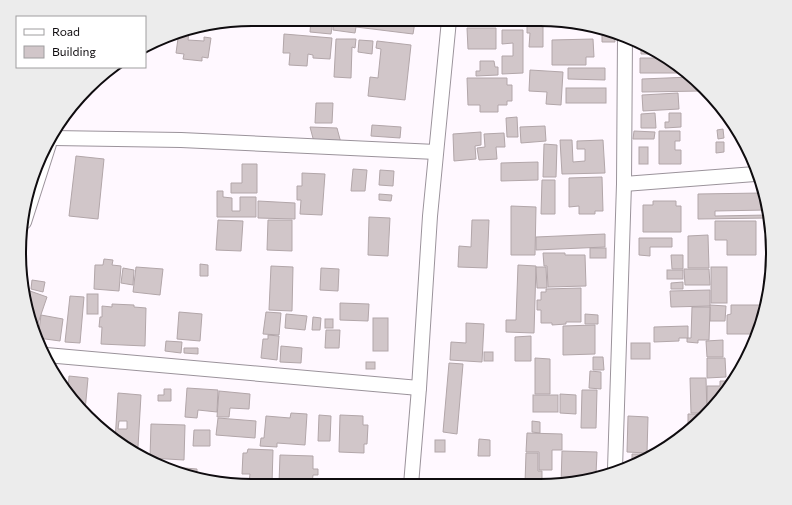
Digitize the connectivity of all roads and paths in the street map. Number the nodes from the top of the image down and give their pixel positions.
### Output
1 (448, 26) edge
2 (625, 43) edge
3 (57, 138) edge
4 (436, 152) junction
5 (752, 174) edge
6 (624, 184) junction
7 (50, 355) edge
8 (419, 388) junction
9 (615, 466) edge
10 (411, 479) edge

1 - 4 street
2 - 6 street
3 - 4 street
4 - 8 street
5 - 6 street
6 - 9 street
7 - 8 street
8 - 10 street

